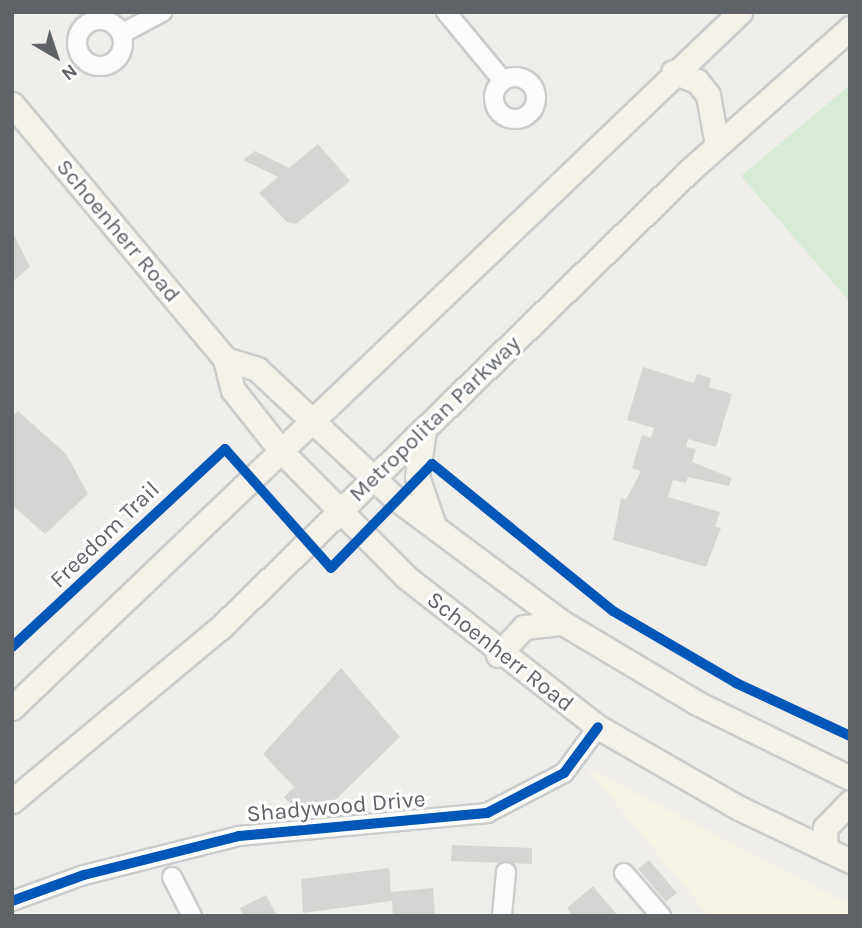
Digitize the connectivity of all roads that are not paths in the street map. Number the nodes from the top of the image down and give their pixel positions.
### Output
1 (162, 12) edge
2 (446, 12) edge
3 (740, 12) edge
4 (850, 28) edge
5 (121, 34) dead end
6 (673, 72) junction
7 (503, 81) dead end
8 (12, 104) edge
9 (717, 145) junction
10 (225, 359) junction
11 (311, 423) junction
12 (424, 429) junction
13 (282, 452) junction
14 (373, 480) junction
15 (338, 513) junction
16 (437, 532) junction
17 (562, 623) junction
18 (498, 655) junction
19 (12, 708) edge
20 (598, 727) junction
21 (850, 778) edge
22 (12, 801) edge
23 (850, 802) edge
24 (826, 850) junction
25 (850, 861) edge
26 (506, 872) dead end
27 (625, 873) dead end
28 (172, 877) dead end
29 (12, 901) edge
30 (192, 916) edge
31 (502, 916) edge
32 (661, 916) edge

1 - 5 street
2 - 7 street
3 - 6 main road
4 - 9 main road, Metropolitan Parkway
6 - 9 main road
6 - 11 main road
8 - 10 main road, Schoenherr Road
9 - 12 main road, Metropolitan Parkway
10 - 11 main road
10 - 13 main road, Schoenherr Road
11 - 13 main road
11 - 14 main road
12 - 14 main road, Metropolitan Parkway
12 - 16 main road
13 - 15 main road, Schoenherr Road
13 - 19 main road
14 - 15 main road, Metropolitan Parkway
14 - 16 main road
15 - 18 main road, Schoenherr Road
15 - 22 main road, Metropolitan Parkway
16 - 17 main road
17 - 18 main road
17 - 21 main road
18 - 20 main road, Schoenherr Road
20 - 24 main road, Schoenherr Road
20 - 29 street, Shadywood Drive
23 - 24 main road
24 - 25 main road, Schoenherr Road
26 - 31 street
27 - 32 street
28 - 30 street

